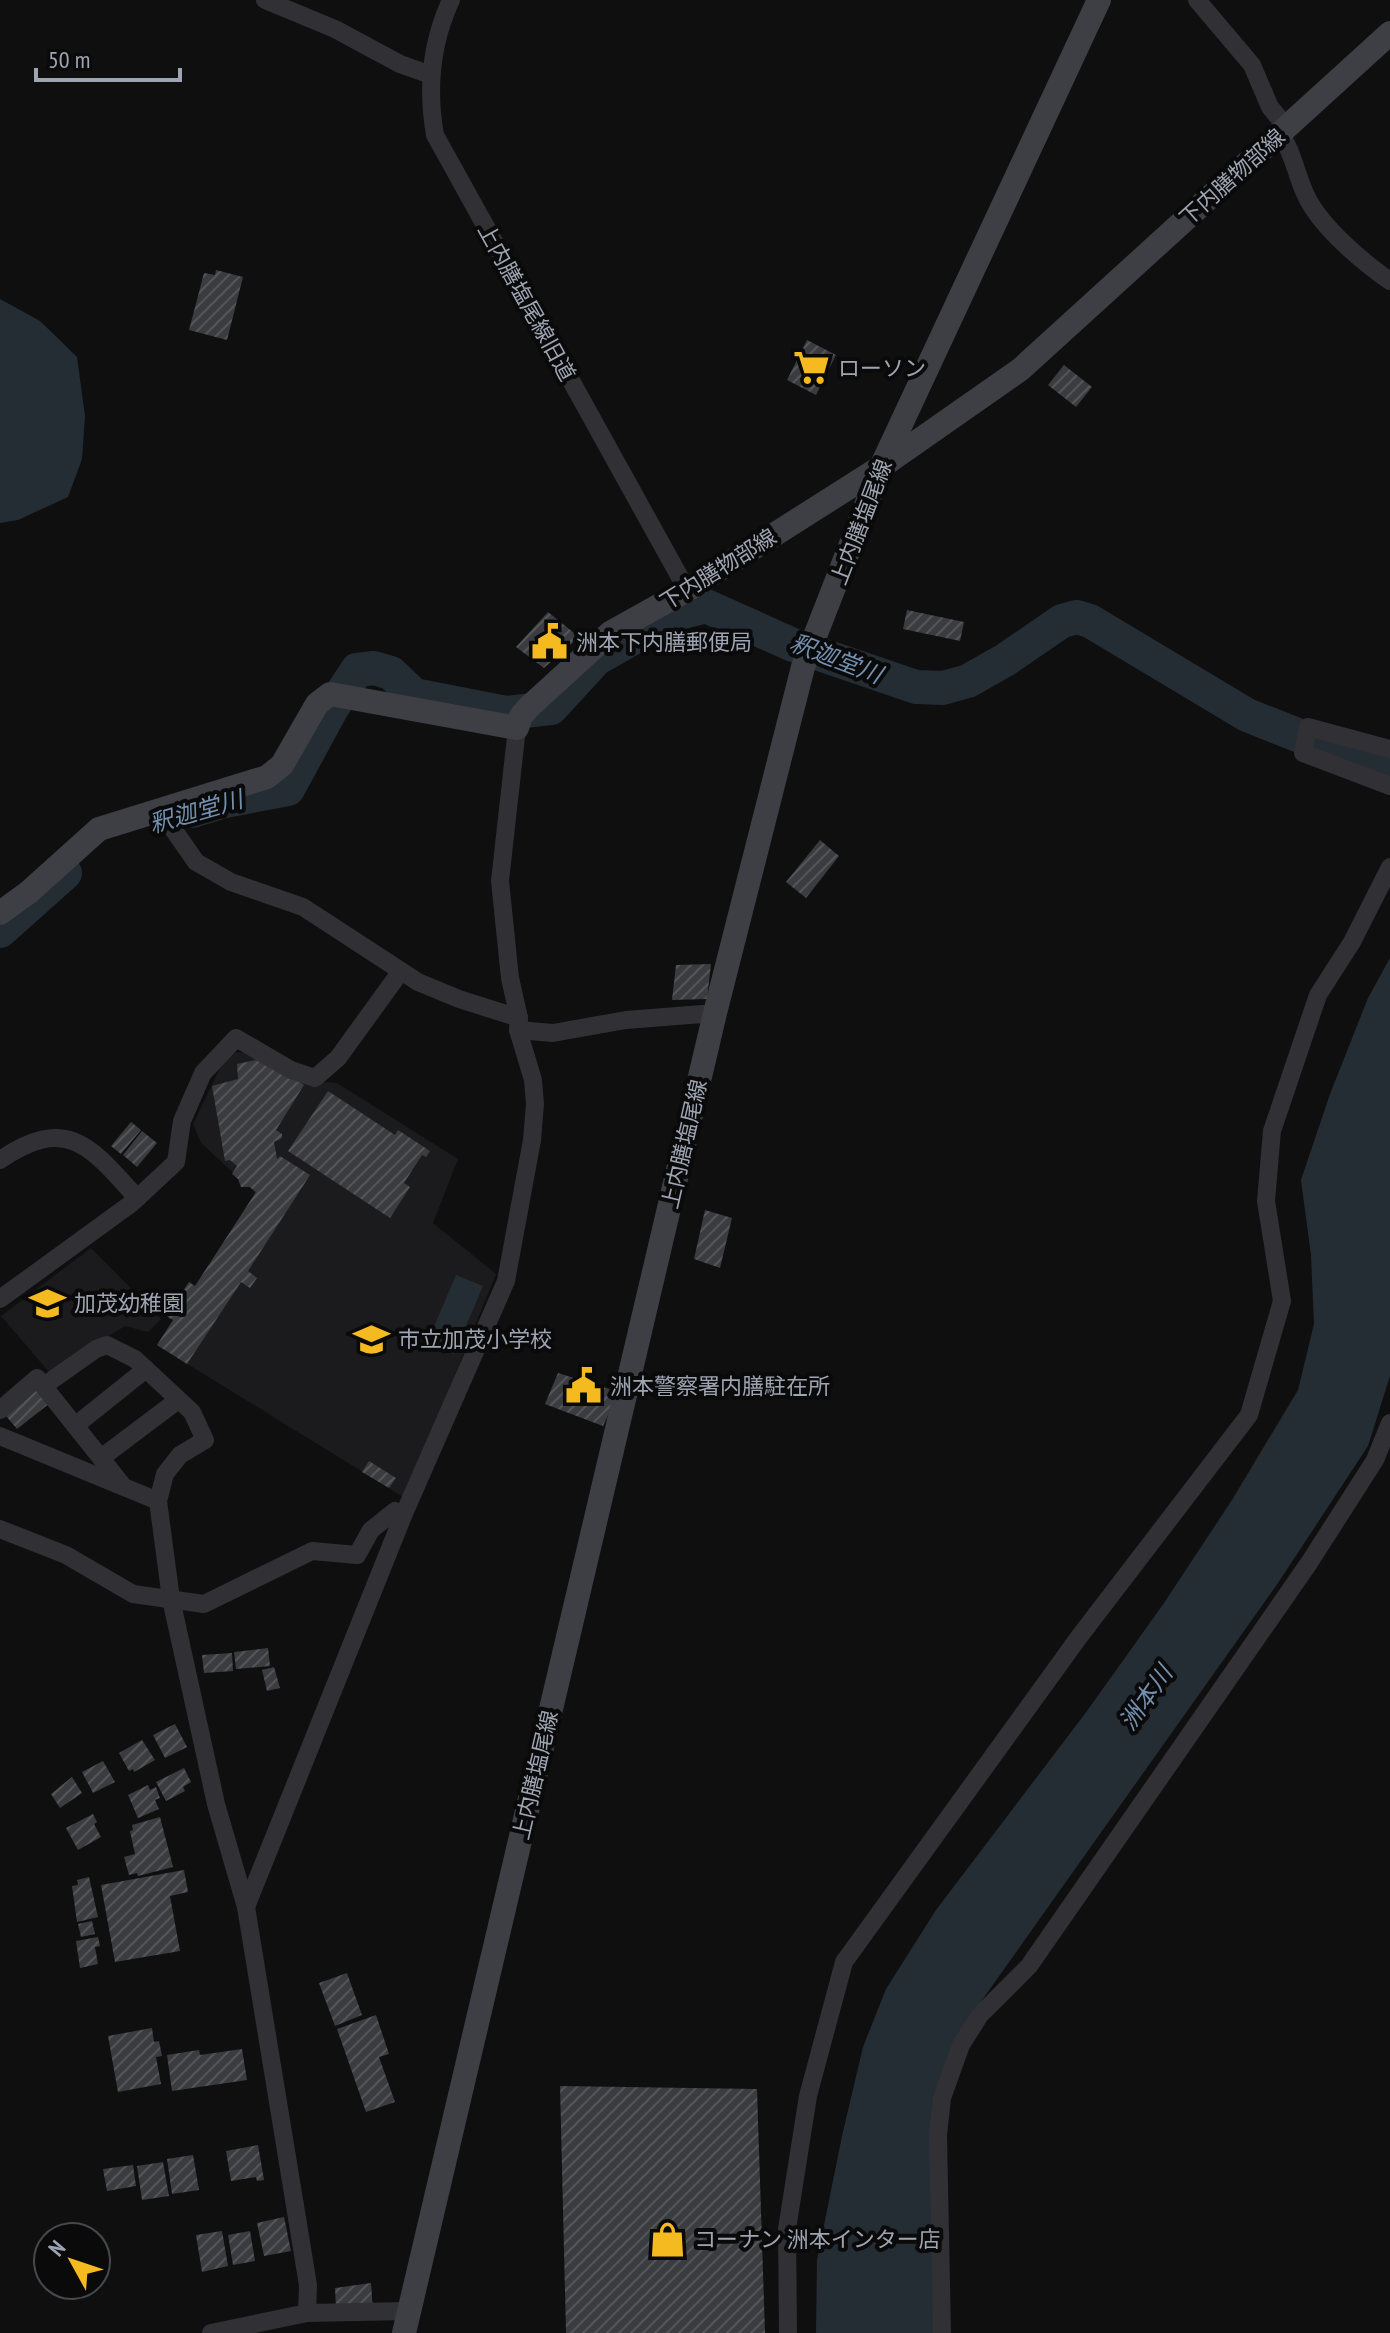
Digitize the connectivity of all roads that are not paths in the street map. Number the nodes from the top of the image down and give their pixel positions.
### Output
1 (265, 0) edge
2 (451, 0) edge
3 (1099, 0) edge
4 (1197, 0) edge
5 (1390, 33) edge
6 (431, 75) junction
7 (1283, 130) junction
8 (1390, 281) edge
9 (881, 467) junction
10 (687, 590) junction
11 (522, 717) junction
12 (1390, 749) edge
13 (1390, 786) edge
14 (168, 815) junction
15 (1390, 867) edge
16 (0, 913) edge
17 (401, 971) junction
18 (715, 1013) junction
19 (518, 1024) junction
20 (0, 1160) edge
21 (137, 1198) junction
22 (0, 1299) edge
23 (146, 1369) junction
24 (45, 1385) junction
25 (178, 1400) junction
26 (0, 1410) edge
27 (1390, 1423) edge
28 (76, 1425) junction
29 (0, 1436) edge
30 (101, 1458) junction
31 (124, 1487) junction
32 (158, 1501) junction
33 (403, 1516) junction
34 (0, 1529) edge
35 (171, 1599) junction
36 (246, 1907) junction
37 (307, 2313) junction
38 (406, 2322) edge
39 (211, 2333) edge
40 (788, 2333) edge
41 (942, 2333) edge

1 - 6 street
2 - 6 street, 上内膳塩尾線旧道
3 - 9 main road, 上内膳塩尾線
4 - 7 street
5 - 7 main road, 下内膳物部線
6 - 10 street, 上内膳塩尾線旧道
7 - 8 street
7 - 9 main road, 下内膳物部線
9 - 10 main road, 下内膳物部線
9 - 18 main road, 上内膳塩尾線
10 - 11 main road, 下内膳物部線
11 - 14 main road
11 - 19 street
12 - 13 street
14 - 16 main road
14 - 17 street
15 - 40 street
17 - 19 street
17 - 21 street
18 - 19 street
18 - 38 main road, 上内膳塩尾線
19 - 33 street
20 - 21 street
21 - 22 street
23 - 24 street
23 - 25 street
23 - 28 street
24 - 26 street
24 - 28 street
25 - 30 street
25 - 32 street
27 - 41 street
28 - 30 street
29 - 31 street
30 - 31 street
31 - 32 street
32 - 35 street
33 - 35 street
33 - 36 street
34 - 35 street
35 - 36 street
36 - 37 street
37 - 38 street
37 - 39 street

